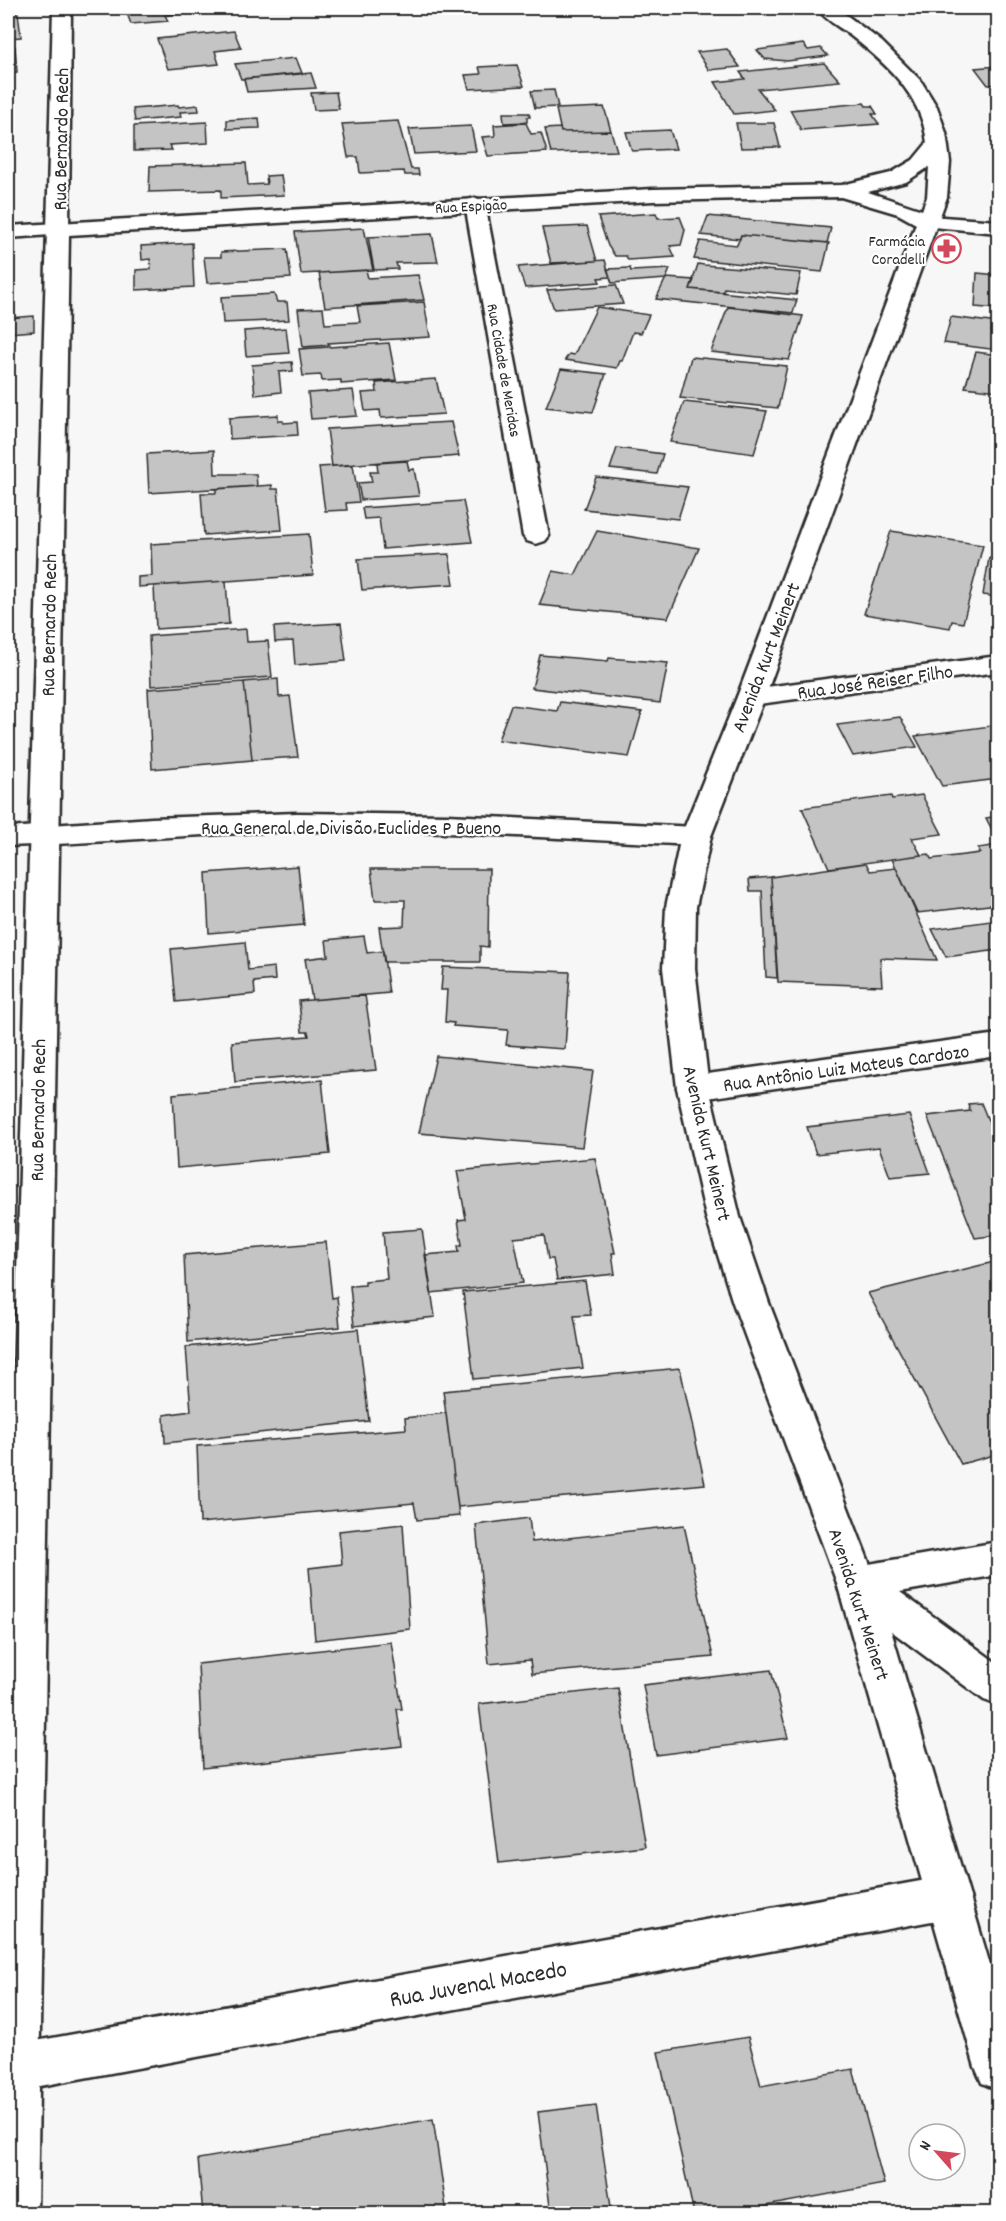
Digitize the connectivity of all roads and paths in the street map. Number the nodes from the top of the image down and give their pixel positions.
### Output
1 (63, 8) edge
2 (826, 8) edge
3 (937, 143) junction
4 (842, 191) junction
5 (475, 204) junction
6 (929, 222) junction
7 (999, 227) edge
8 (58, 229) junction
9 (8, 232) edge
10 (536, 536) dead end
11 (999, 664) edge
12 (751, 697) junction
13 (44, 834) junction
14 (696, 836) junction
15 (8, 837) edge
16 (999, 1045) edge
17 (693, 1088) junction
18 (999, 1559) edge
19 (856, 1583) junction
20 (999, 1687) edge
21 (948, 1897) junction
22 (999, 2067) edge
23 (12, 2068) edge
24 (13, 2214) edge

1 - 8 main road, Rua Bernardo Rech
2 - 3 main road
3 - 4 main road
3 - 6 main road, Avenida Kurt Meinert
4 - 5 main road, Rua Espigão
4 - 6 main road, Rua Espigão
5 - 8 main road, Rua Espigão
5 - 10 main road, Rua Cidade de Meridas
6 - 7 main road, Rua Espigão
6 - 12 main road, Avenida Kurt Meinert
8 - 9 main road, Rua Espigão
8 - 13 main road, Rua Bernardo Rech
11 - 12 main road, Rua José Reiser Filho
12 - 14 main road, Avenida Kurt Meinert
13 - 14 main road, Rua General de Divisão Euclides P Bueno
13 - 15 main road, Rua General de Divisão Euclides P Bueno
13 - 23 main road, Rua Bernardo Rech
14 - 17 main road, Avenida Kurt Meinert
16 - 17 main road, Rua Antônio Luiz Mateus Cardozo
17 - 19 main road, Avenida Kurt Meinert
18 - 19 main road
19 - 20 main road
19 - 21 main road, Avenida Kurt Meinert
21 - 22 main road, Avenida Kurt Meinert
21 - 23 main road, Rua Juvenal Macedo
23 - 24 main road, Rua Bernardo Rech

